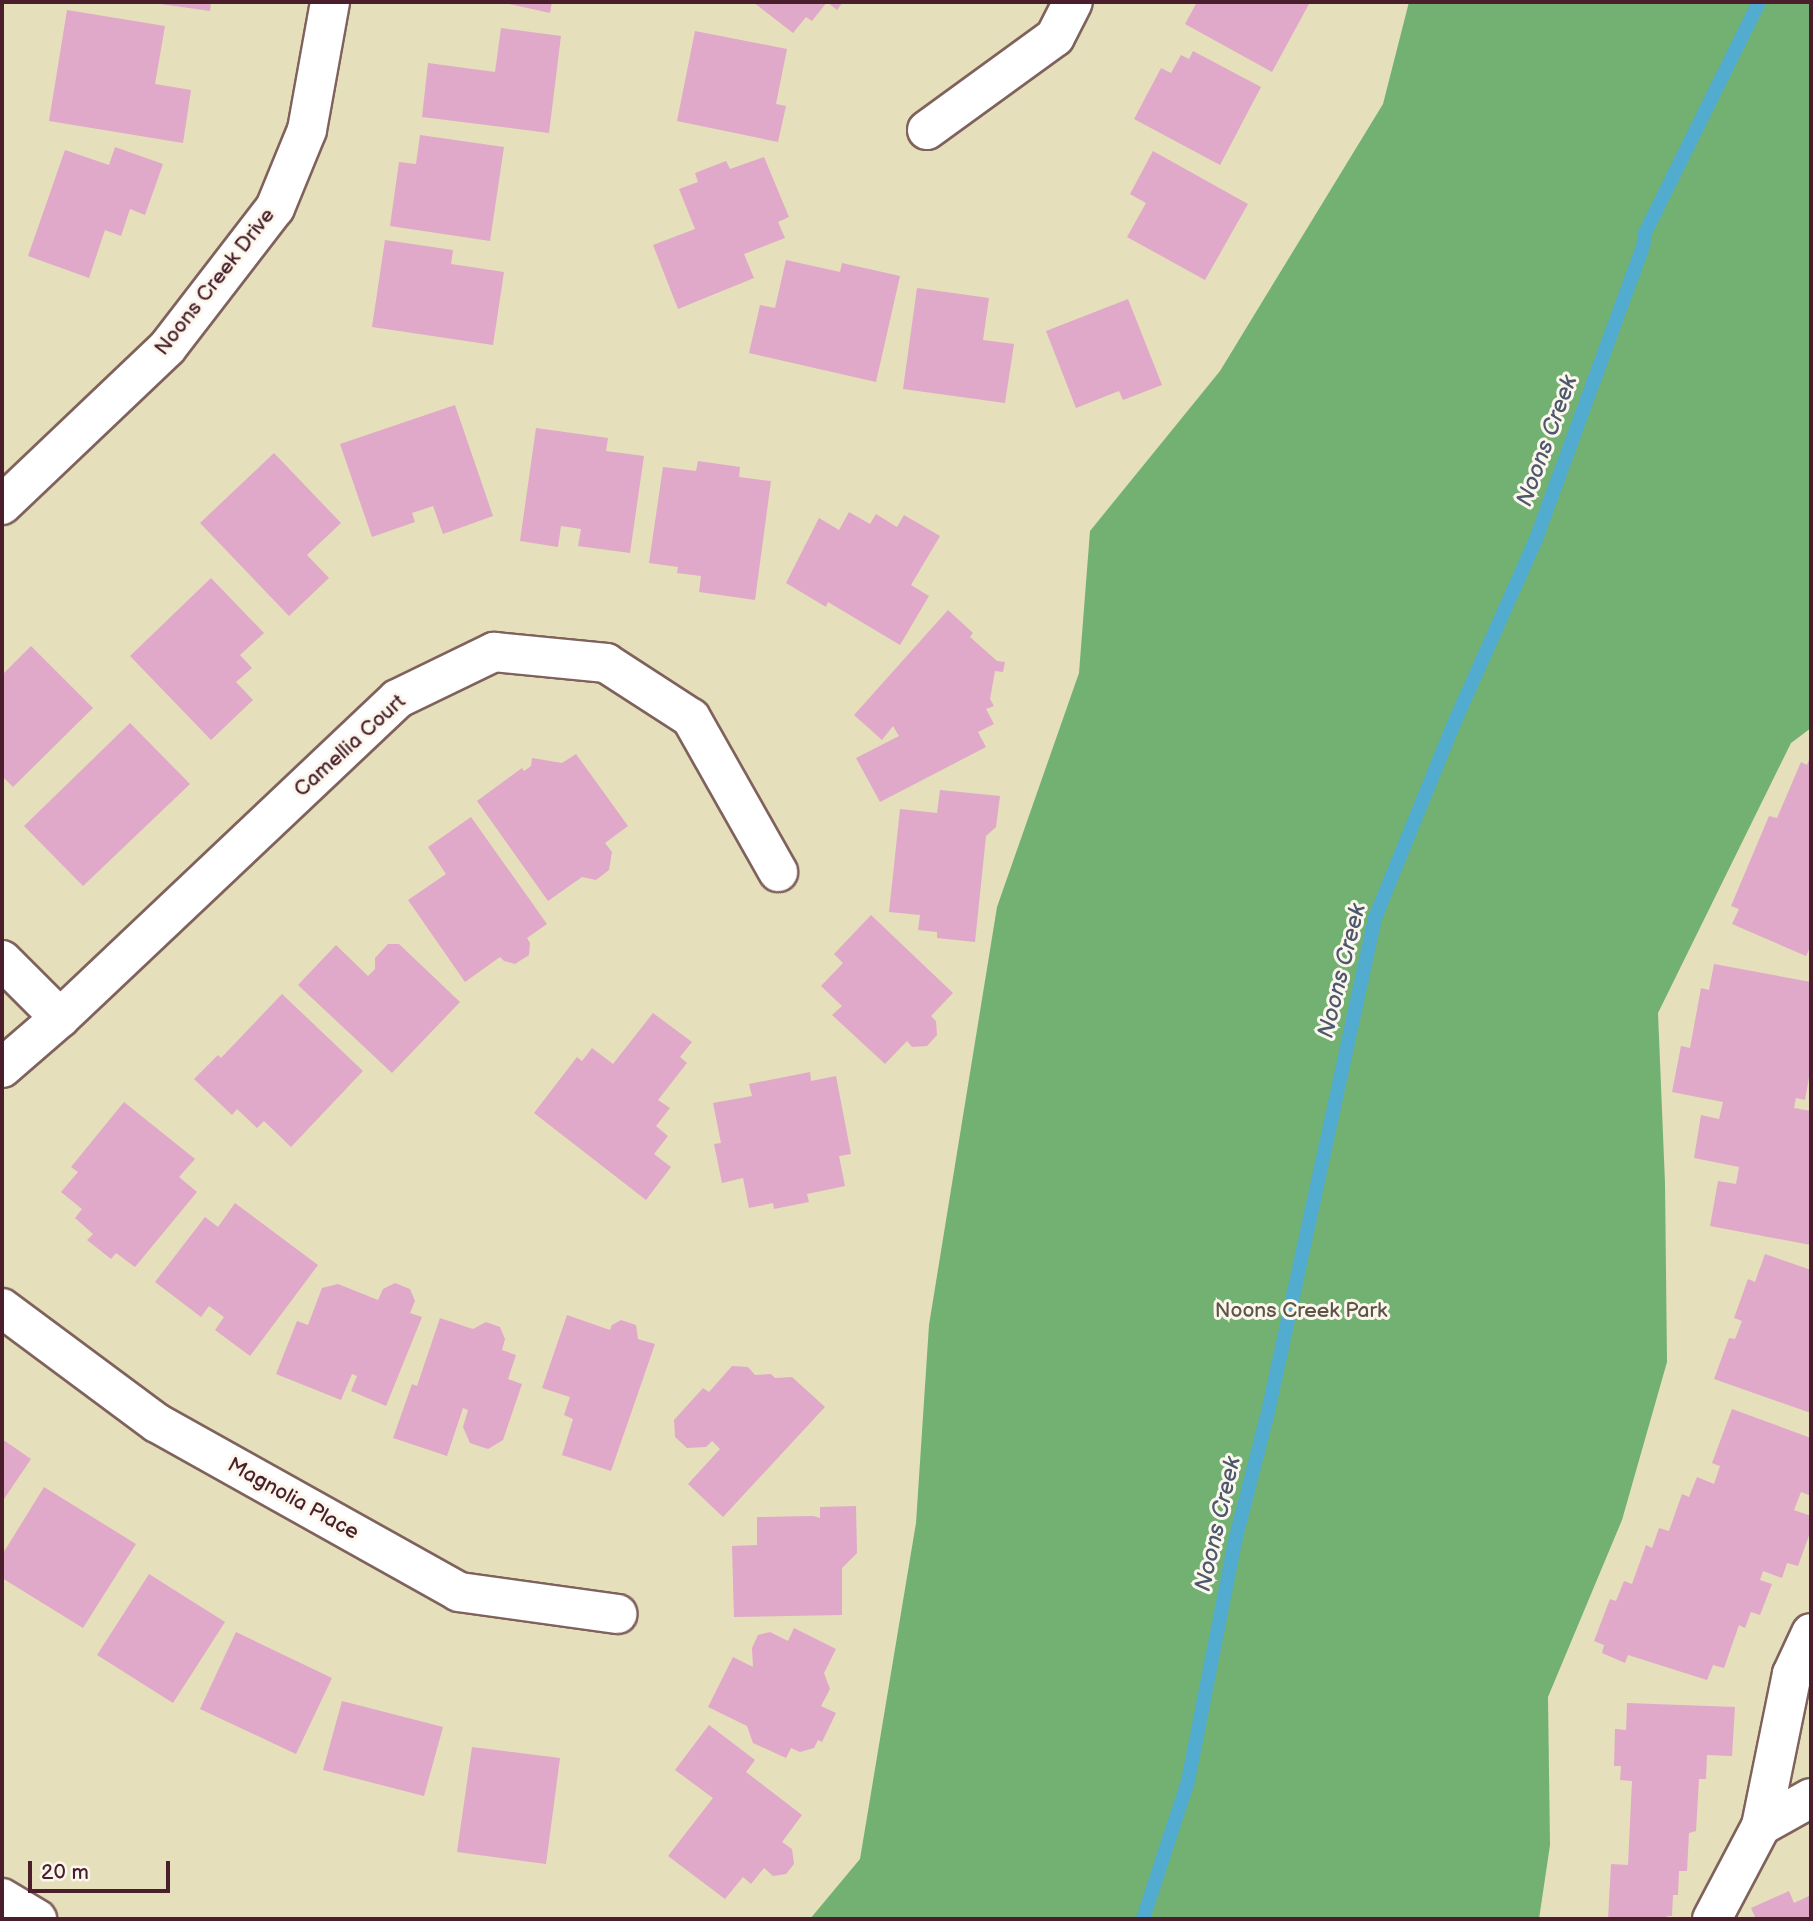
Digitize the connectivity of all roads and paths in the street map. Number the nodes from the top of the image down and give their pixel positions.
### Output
1 (330, 2) edge
2 (1073, 2) edge
3 (927, 130) dead end
4 (2, 505) edge
5 (778, 872) dead end
6 (2, 960) edge
7 (60, 1018) junction
8 (2, 1068) edge
9 (2, 1308) edge
10 (617, 1614) dead end
11 (1811, 1633) edge
12 (1811, 1798) edge
13 (1761, 1826) junction
14 (2, 1898) edge
15 (37, 1919) edge
16 (1712, 1919) edge

1 - 4 street, Noons Creek Drive
2 - 3 street
5 - 7 street, Camellia Court
6 - 7 street
7 - 8 street
9 - 10 street, Magnolia Place
11 - 13 street
12 - 13 street
13 - 16 street
14 - 15 street

